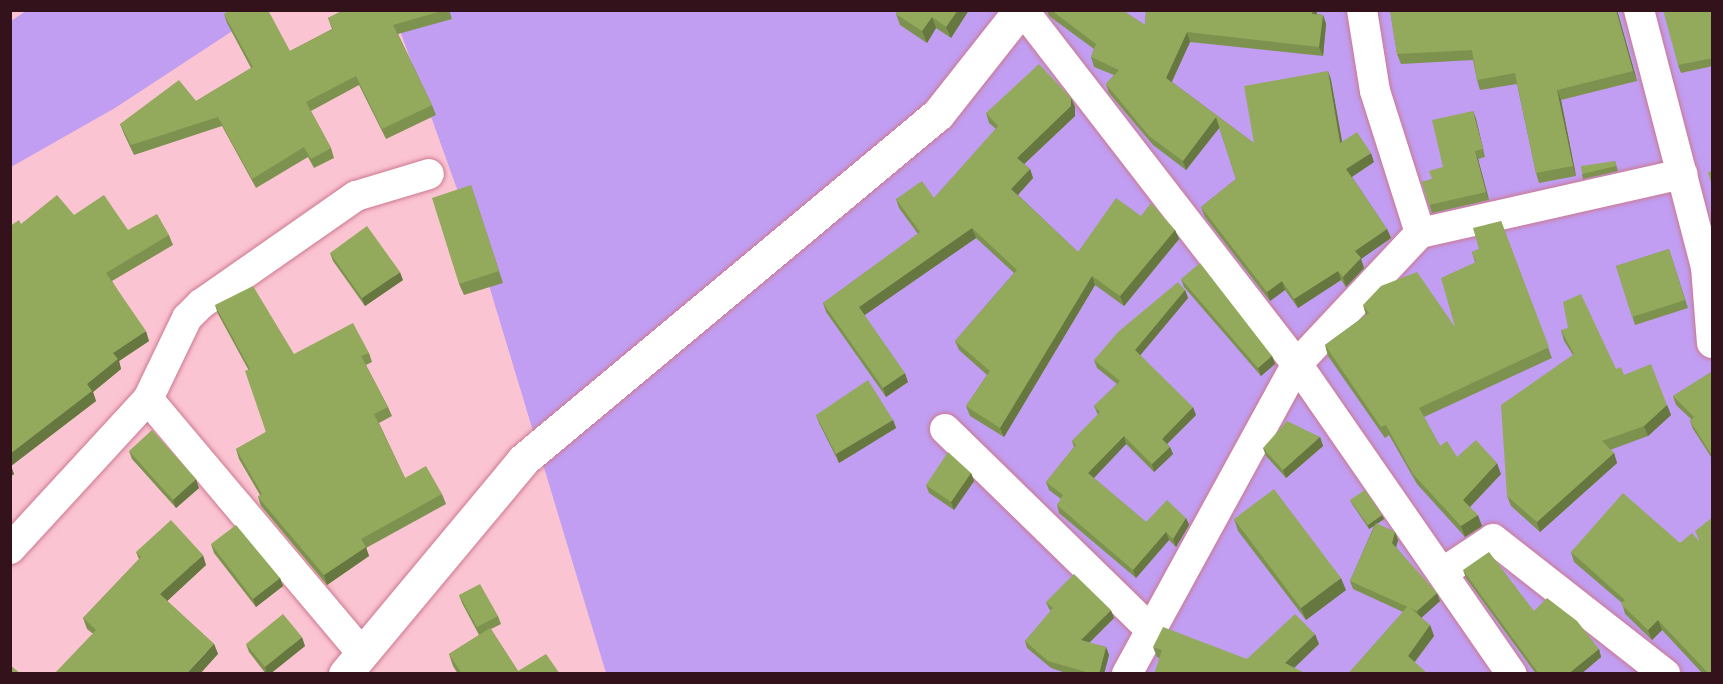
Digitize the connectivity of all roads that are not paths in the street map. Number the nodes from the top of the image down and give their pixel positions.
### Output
1 (1021, 10) edge
2 (1362, 10) edge
3 (1639, 10) edge
4 (429, 174) dead end
5 (1682, 174) junction
6 (1420, 233) junction
7 (1709, 266) edge
8 (1713, 343) edge
9 (1297, 364) junction
10 (148, 399) junction
11 (945, 429) dead end
12 (10, 549) edge
13 (1442, 573) junction
14 (1149, 628) junction
15 (354, 664) edge
16 (1127, 674) edge
17 (1512, 674) edge
18 (1665, 674) edge

1 - 9 street
1 - 15 main road
2 - 6 street
3 - 5 street
4 - 10 street
5 - 6 street
5 - 7 street
6 - 9 street
7 - 8 street
9 - 13 street
9 - 14 street
10 - 12 street
10 - 15 street
11 - 14 street
13 - 17 street
13 - 18 street
14 - 16 street

